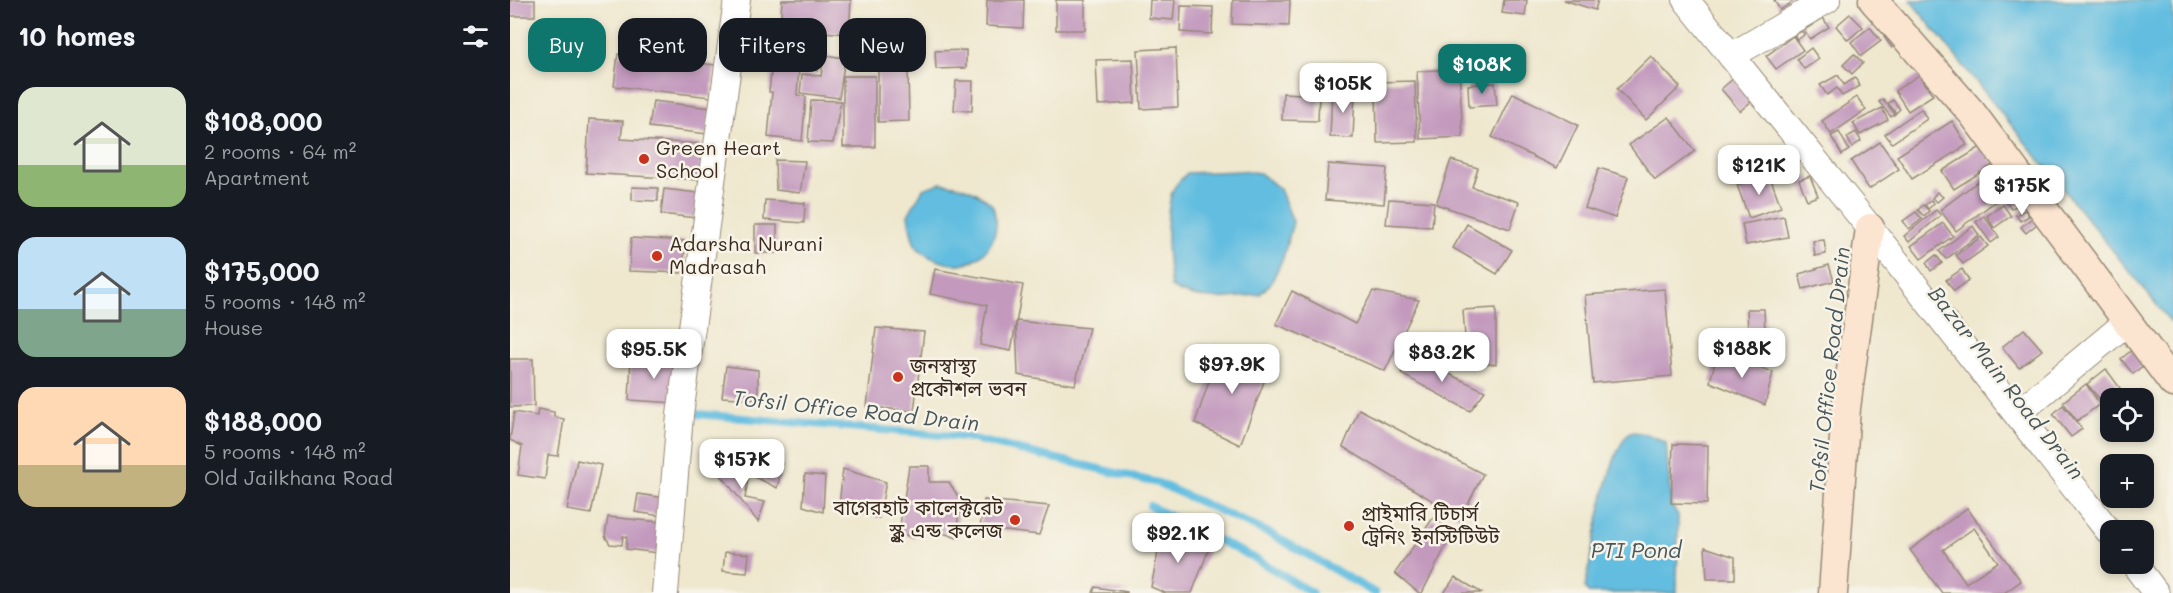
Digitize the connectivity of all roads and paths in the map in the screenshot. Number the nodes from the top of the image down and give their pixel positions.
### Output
1 (737, 0) edge
2 (1686, 0) edge
3 (1827, 0) edge
4 (1873, 0) edge
5 (1731, 56) junction
6 (1870, 228) junction
7 (2127, 322) junction
8 (2173, 383) edge
9 (2017, 414) junction
10 (2100, 520) edge
11 (2142, 574) edge
12 (665, 593) edge
13 (1833, 593) edge
14 (2156, 593) edge

1 - 12 street
2 - 5 street
3 - 5 street
4 - 7 main road
5 - 6 street
6 - 9 street
6 - 13 main road
7 - 8 main road
7 - 9 street
9 - 10 street
11 - 14 street

